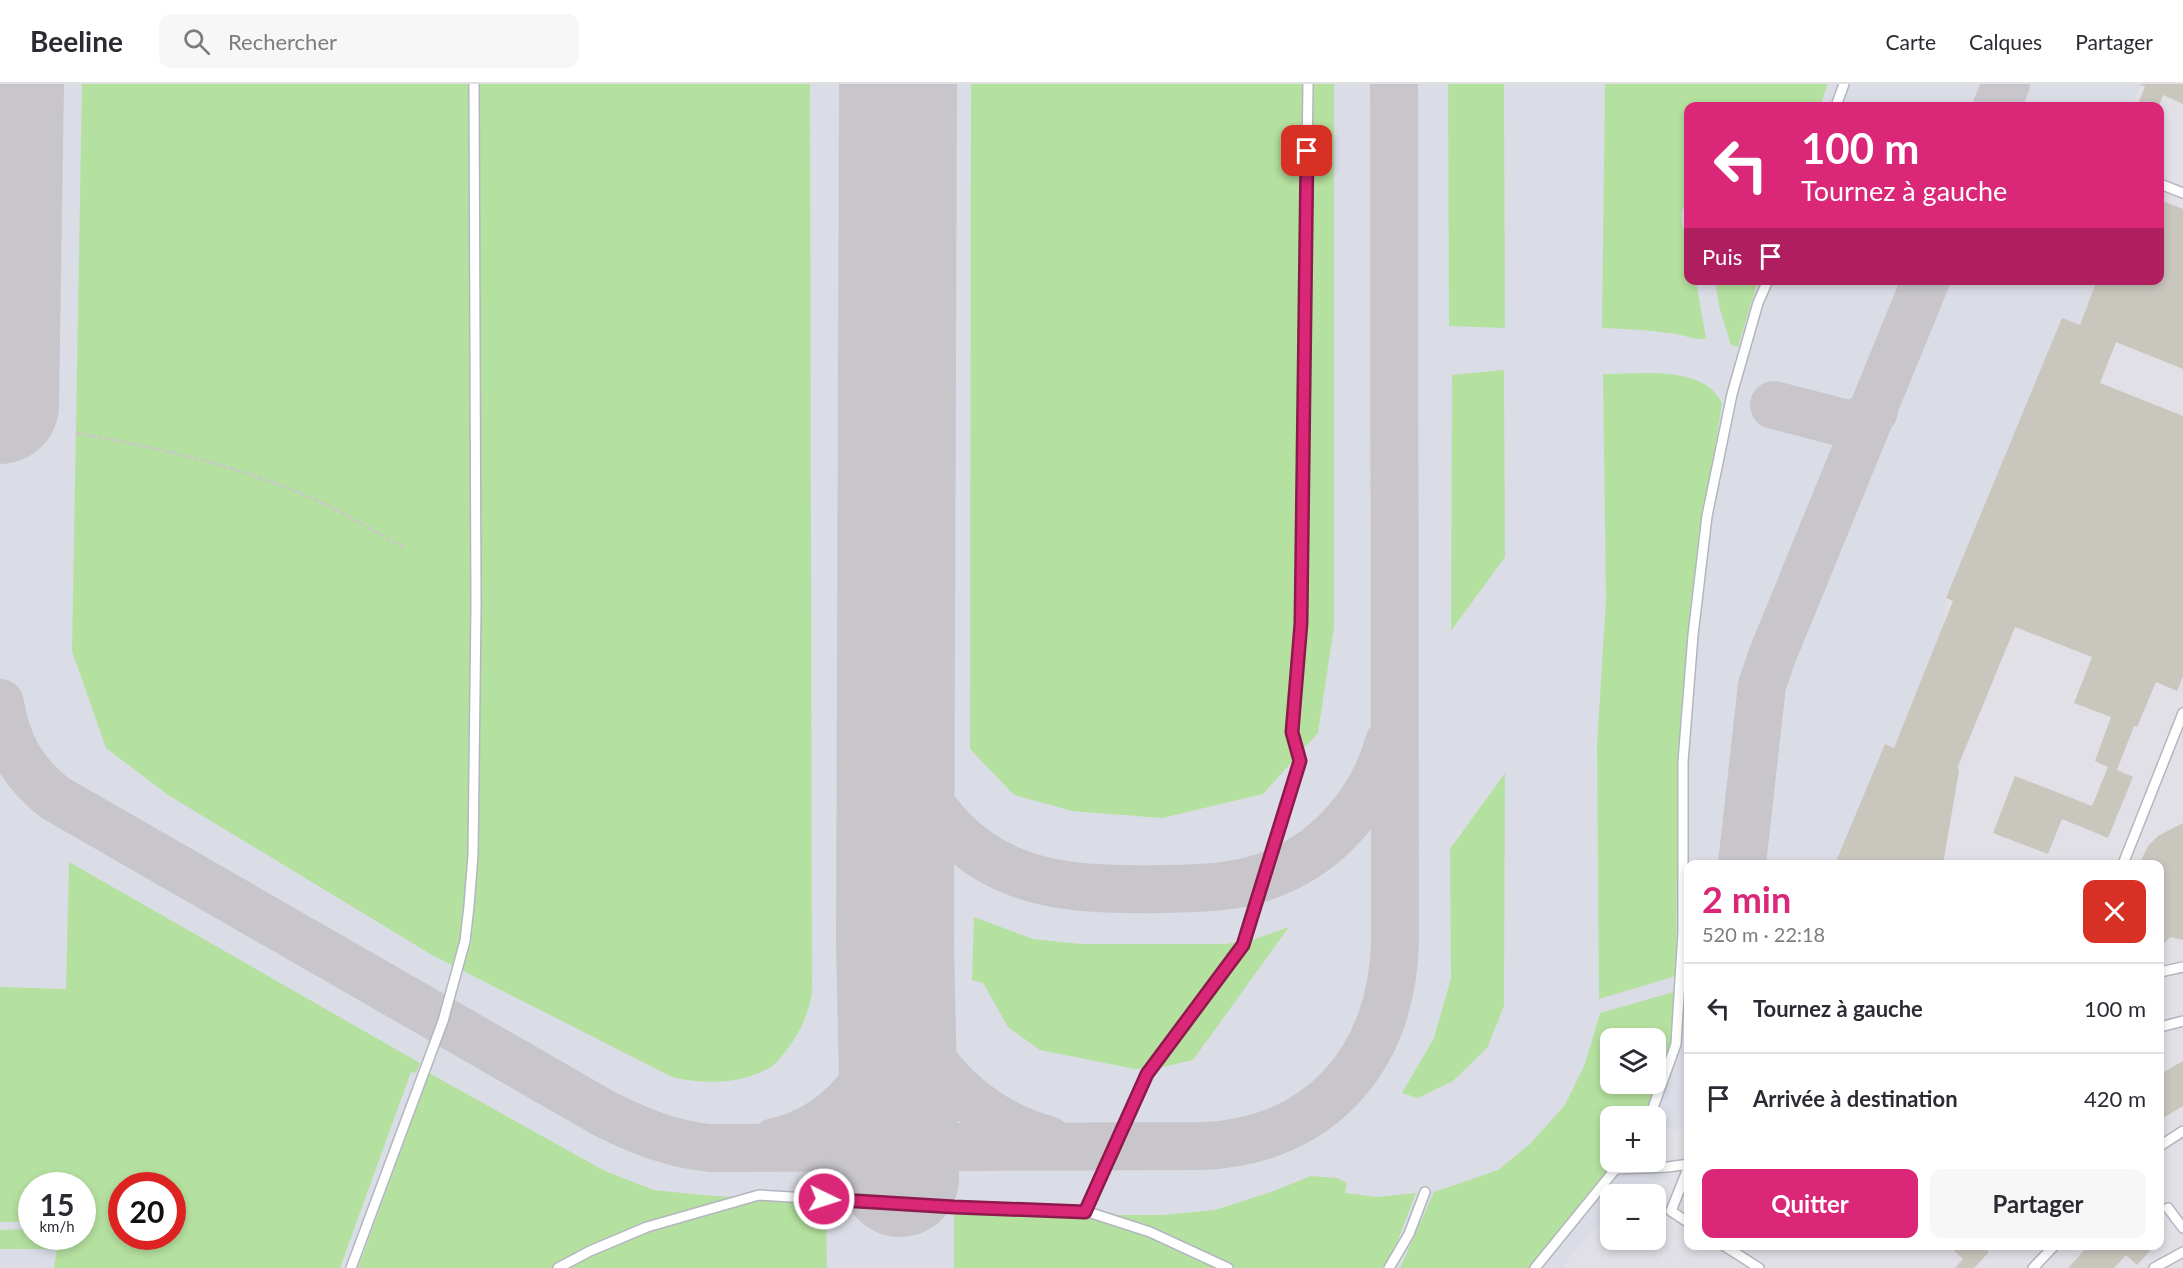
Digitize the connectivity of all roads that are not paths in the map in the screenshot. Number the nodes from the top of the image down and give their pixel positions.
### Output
1 (474, 84) edge
2 (1308, 84) edge
3 (1844, 84) edge
4 (1837, 102) edge
5 (2164, 186) edge
6 (2183, 193) edge
7 (1766, 285) edge
8 (2183, 713) edge
9 (2125, 860) edge
10 (2183, 967) edge
11 (2164, 971) edge
12 (2183, 1021) edge
13 (2164, 1026) edge
14 (1654, 1106) edge
15 (2183, 1131) edge
16 (2164, 1143) edge
17 (1684, 1165) edge
18 (1666, 1167) edge
19 (1613, 1172) edge
20 (1684, 1178) edge
21 (1425, 1192) dead end
22 (2168, 1208) dead end
23 (1085, 1212) junction
24 (1684, 1220) edge
25 (2183, 1228) edge
26 (1731, 1250) edge
27 (2050, 1250) edge
28 (2183, 1252) edge
29 (351, 1268) edge
30 (558, 1268) edge
31 (1228, 1268) edge
32 (1389, 1268) edge
33 (1535, 1268) edge
34 (1759, 1268) edge
35 (2033, 1268) edge
36 (2154, 1268) edge

1 - 29 lane
2 - 23 lane
3 - 4 lane
5 - 6 lane
7 - 14 lane
8 - 9 lane
10 - 11 lane
12 - 13 lane
15 - 16 lane
17 - 18 lane
19 - 33 lane
20 - 24 lane
21 - 32 lane
22 - 25 lane
23 - 30 lane
23 - 31 lane
26 - 34 lane
27 - 35 lane
28 - 36 lane

